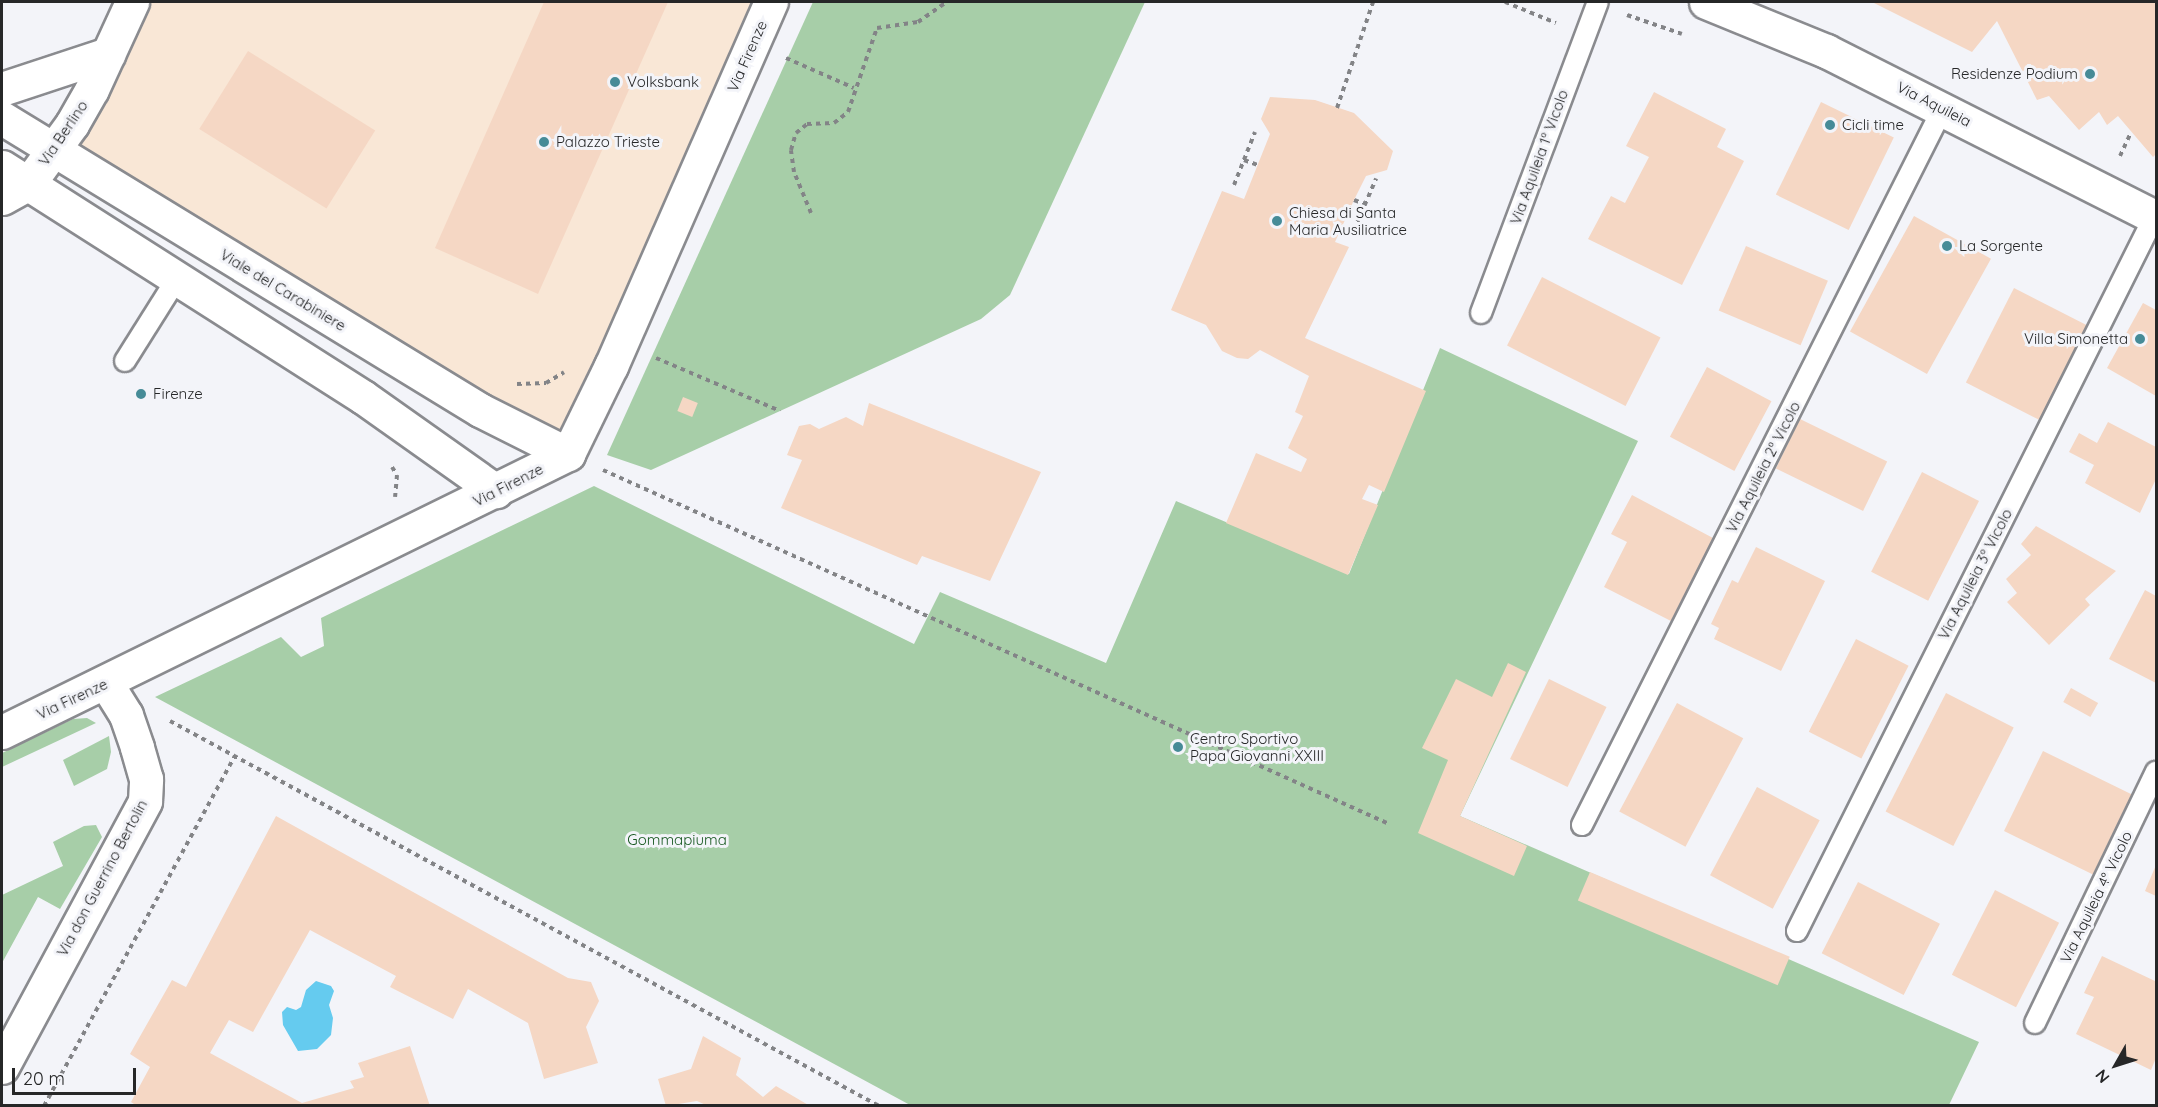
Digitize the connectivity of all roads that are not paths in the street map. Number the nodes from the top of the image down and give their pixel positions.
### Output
1 (132, 2) edge
2 (771, 2) edge
3 (1706, 2) edge
4 (1595, 10) edge
5 (108, 54) junction
6 (2, 89) edge
7 (1943, 108) junction
8 (2, 118) edge
9 (54, 150) junction
10 (11, 182) edge
11 (2155, 218) edge
12 (178, 277) junction
13 (1481, 313) dead end
14 (125, 361) dead end
15 (568, 454) junction
16 (496, 491) junction
17 (106, 683) junction
18 (2, 732) edge
19 (2157, 772) edge
20 (1582, 825) dead end
21 (1797, 931) dead end
22 (2036, 1023) dead end
23 (2, 1066) edge

1 - 5 street, Via Berlino
2 - 15 street, Via Firenze
3 - 7 street, Via Aquileia
4 - 13 lane, Via Aquileia 1° Vicolo
5 - 6 street
5 - 9 street, Via Berlino
7 - 11 street, Via Aquileia
7 - 20 lane, Via Aquileia 2° Vicolo
8 - 9 street, Viale del Carabiniere
9 - 10 street, Via Berlino
9 - 15 street, Viale del Carabiniere
10 - 12 street
11 - 21 lane, Via Aquileia 3° Vicolo
12 - 14 lane
12 - 16 street
15 - 16 street, Via Firenze
16 - 17 street, Via Firenze
17 - 18 street, Via Firenze
17 - 23 street, Via don Guerrino Bertolin
19 - 22 lane, Via Aquileia 4° Vicolo

